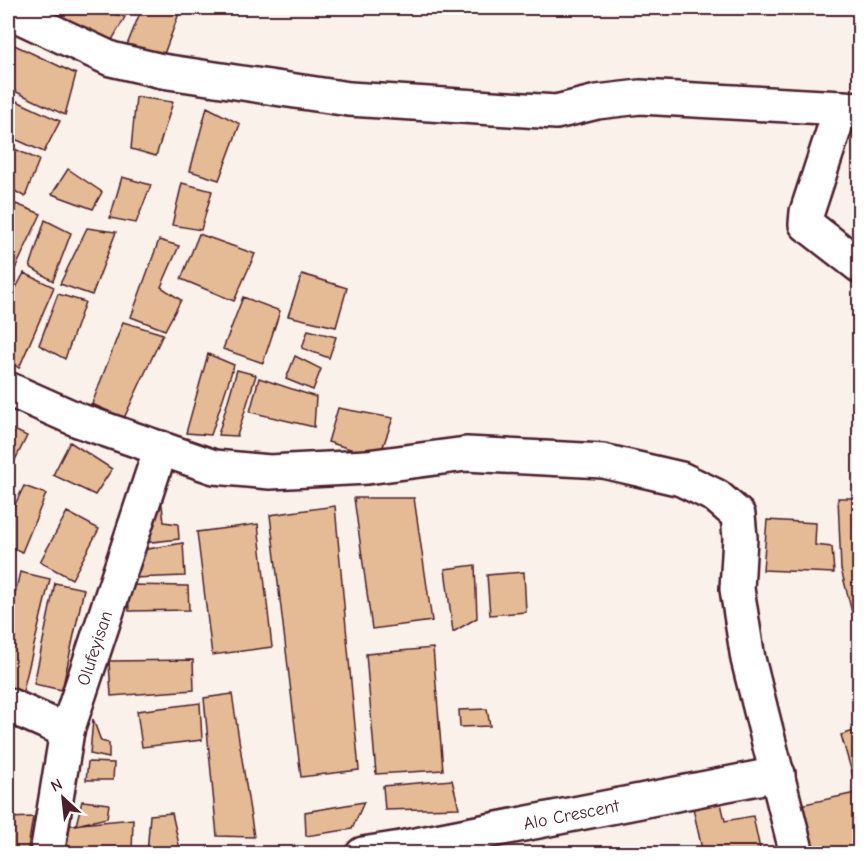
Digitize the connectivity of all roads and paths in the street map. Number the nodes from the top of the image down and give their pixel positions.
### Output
1 (8, 11) edge
2 (850, 109) edge
3 (860, 266) edge
4 (8, 389) edge
5 (161, 448) junction
6 (8, 705) edge
7 (67, 731) junction
8 (778, 774) junction
9 (47, 854) edge
10 (363, 854) edge
11 (797, 854) edge

1 - 2 street
2 - 3 street
4 - 5 street
5 - 7 street, Olufeyisan
5 - 8 street
6 - 7 street
7 - 9 street, Olufeyisan
8 - 10 street, Alo Crescent
8 - 11 street

